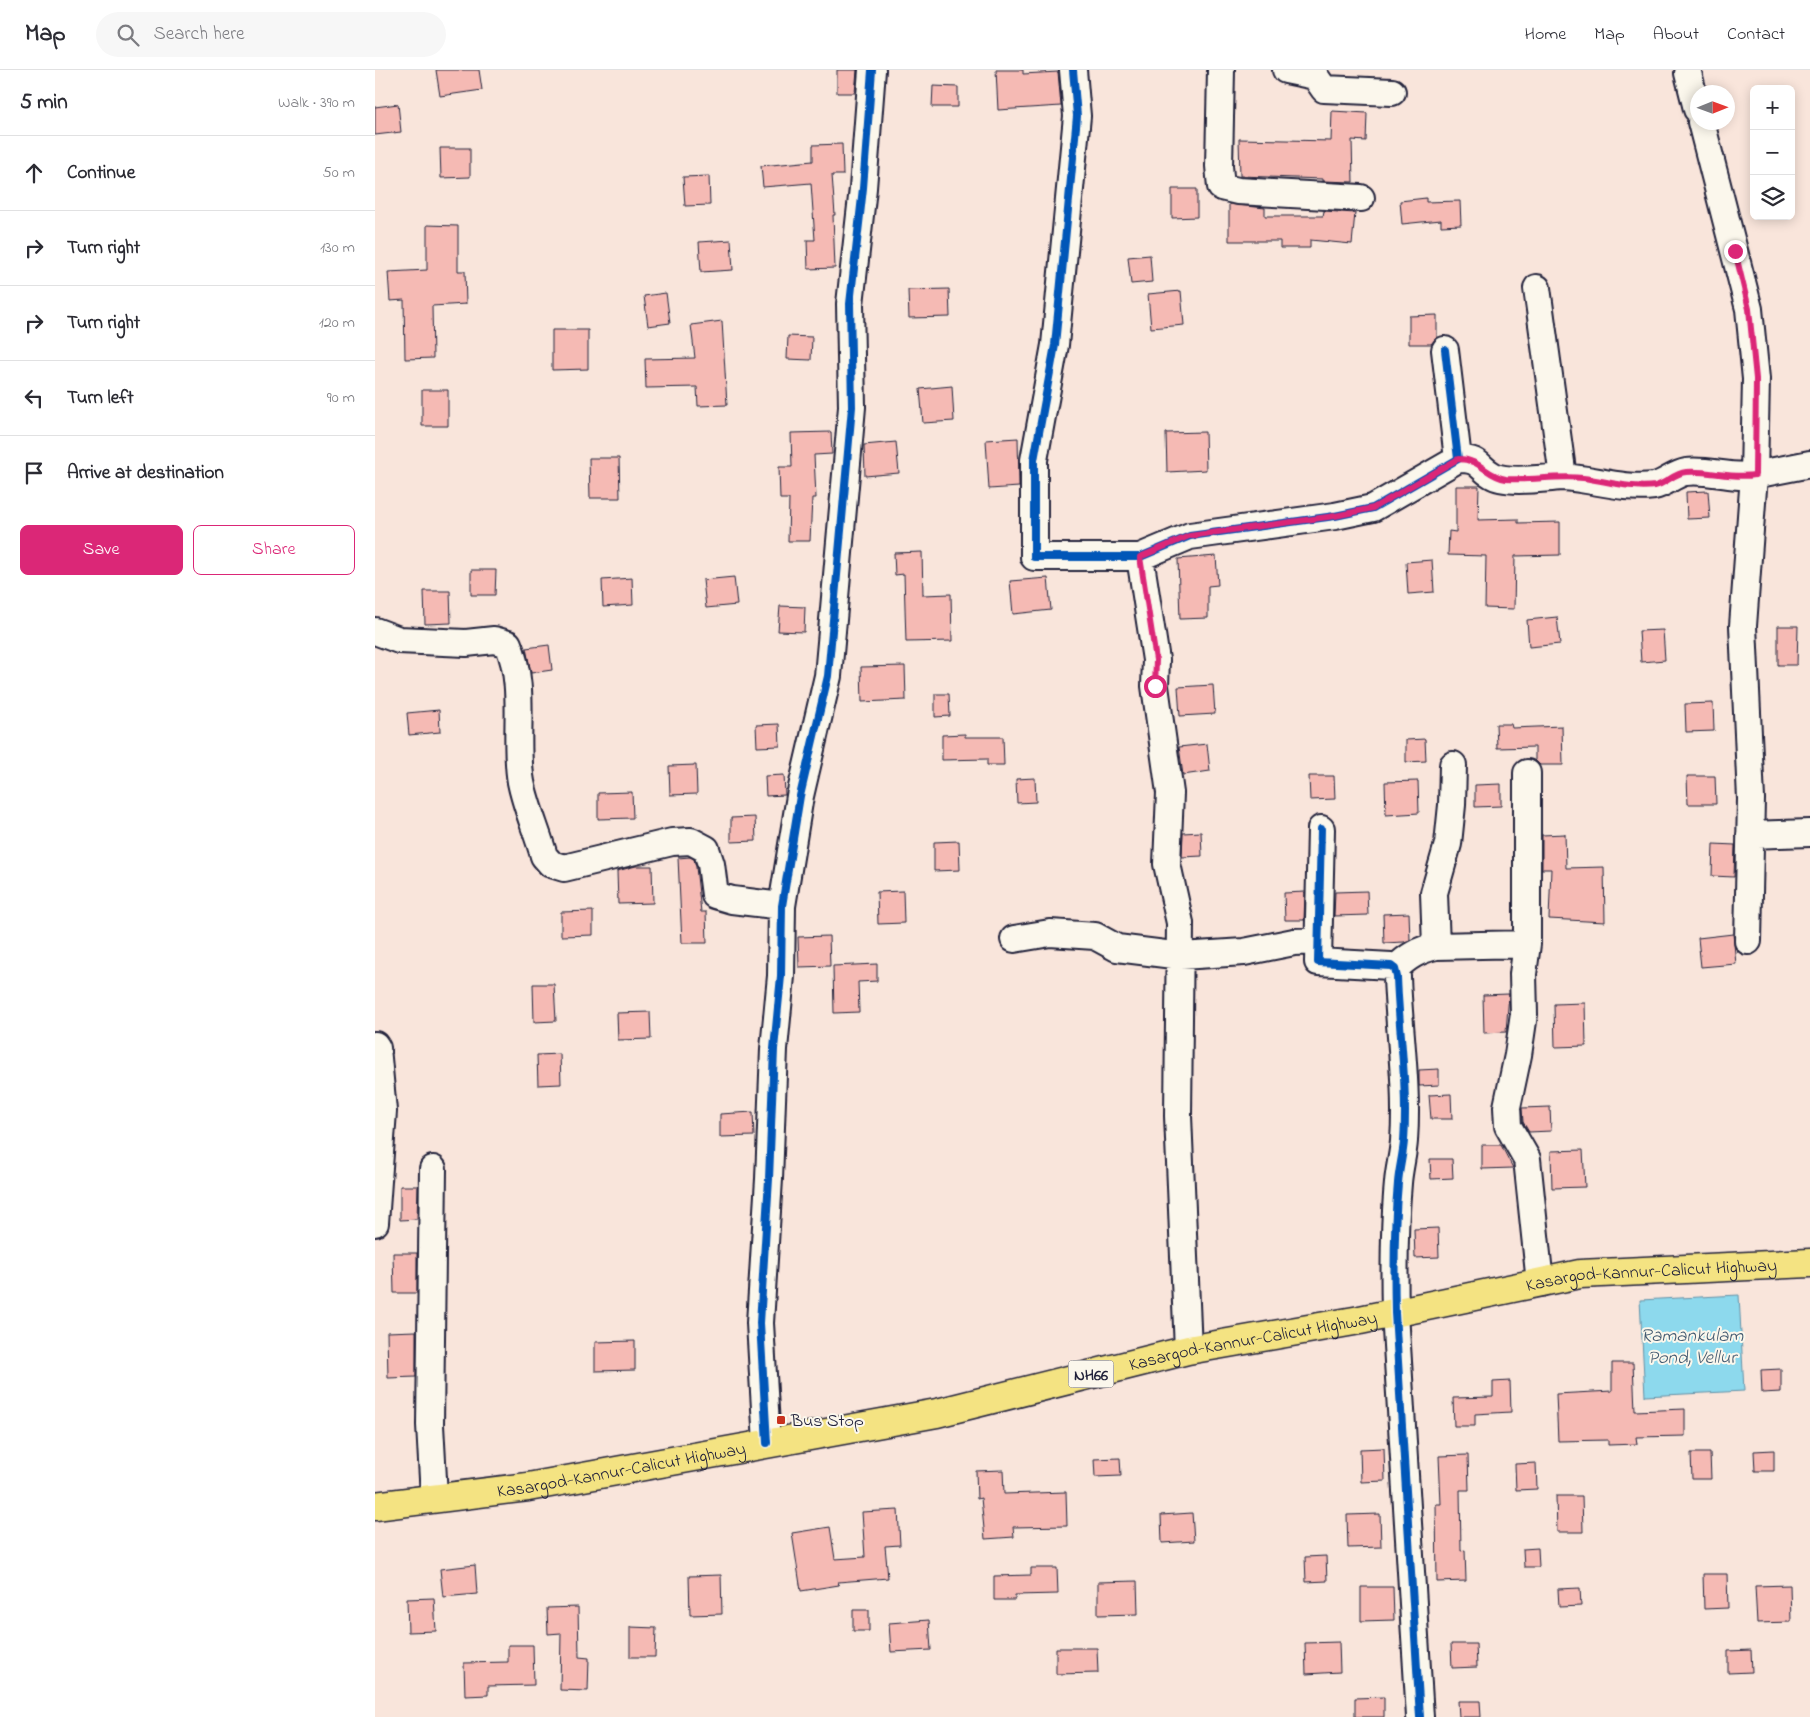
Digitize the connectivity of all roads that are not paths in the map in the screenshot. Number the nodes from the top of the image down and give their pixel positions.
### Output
1 (872, 70) edge
2 (1073, 70) edge
3 (1286, 70) edge
4 (1224, 71) edge
5 (1689, 73) dead end
6 (1692, 85) edge
7 (1392, 92) dead end
8 (1703, 130) edge
9 (1361, 198) dead end
10 (1537, 288) dead end
11 (1445, 350) dead end
12 (1458, 459) junction
13 (1810, 464) edge
14 (1755, 475) junction
15 (1563, 477) junction
16 (1140, 557) junction
17 (375, 631) edge
18 (1453, 765) dead end
19 (1527, 773) dead end
20 (1321, 829) dead end
21 (1810, 833) edge
22 (1749, 835) junction
23 (782, 906) junction
24 (1014, 939) dead end
25 (1318, 941) junction
26 (1748, 941) dead end
27 (1527, 944) junction
28 (1436, 946) junction
29 (1181, 956) junction
30 (1395, 969) junction
31 (375, 1045) edge
32 (433, 1169) dead end
33 (375, 1223) edge
34 (1810, 1263) edge
35 (1540, 1283) junction
36 (1395, 1313) junction
37 (1188, 1350) junction
38 (767, 1443) junction
39 (434, 1497) junction
40 (375, 1506) edge
41 (1420, 1717) edge

1 - 23 street
2 - 16 street
3 - 7 street
4 - 9 street
5 - 6 street
8 - 14 street
10 - 15 street
11 - 12 street
12 - 15 street
12 - 16 street
13 - 14 street
14 - 15 street
14 - 22 street
16 - 29 street
17 - 23 street
18 - 28 street
19 - 27 street
20 - 25 street
21 - 22 street
22 - 26 street
23 - 38 street
24 - 29 street
25 - 29 street
25 - 30 street
27 - 28 street
27 - 35 street
28 - 30 street
29 - 37 street
30 - 36 street
31 - 33 street
32 - 39 street
34 - 35 highway, Kasargod-Kannur-Calicut Highway / NH66
35 - 36 highway, Kasargod-Kannur-Calicut Highway / NH66
36 - 37 highway, Kasargod-Kannur-Calicut Highway / NH66
36 - 41 street
37 - 38 highway, Kasargod-Kannur-Calicut Highway / NH66
38 - 39 highway, Kasargod-Kannur-Calicut Highway / NH66
39 - 40 highway, Kasargod-Kannur-Calicut Highway / NH66

